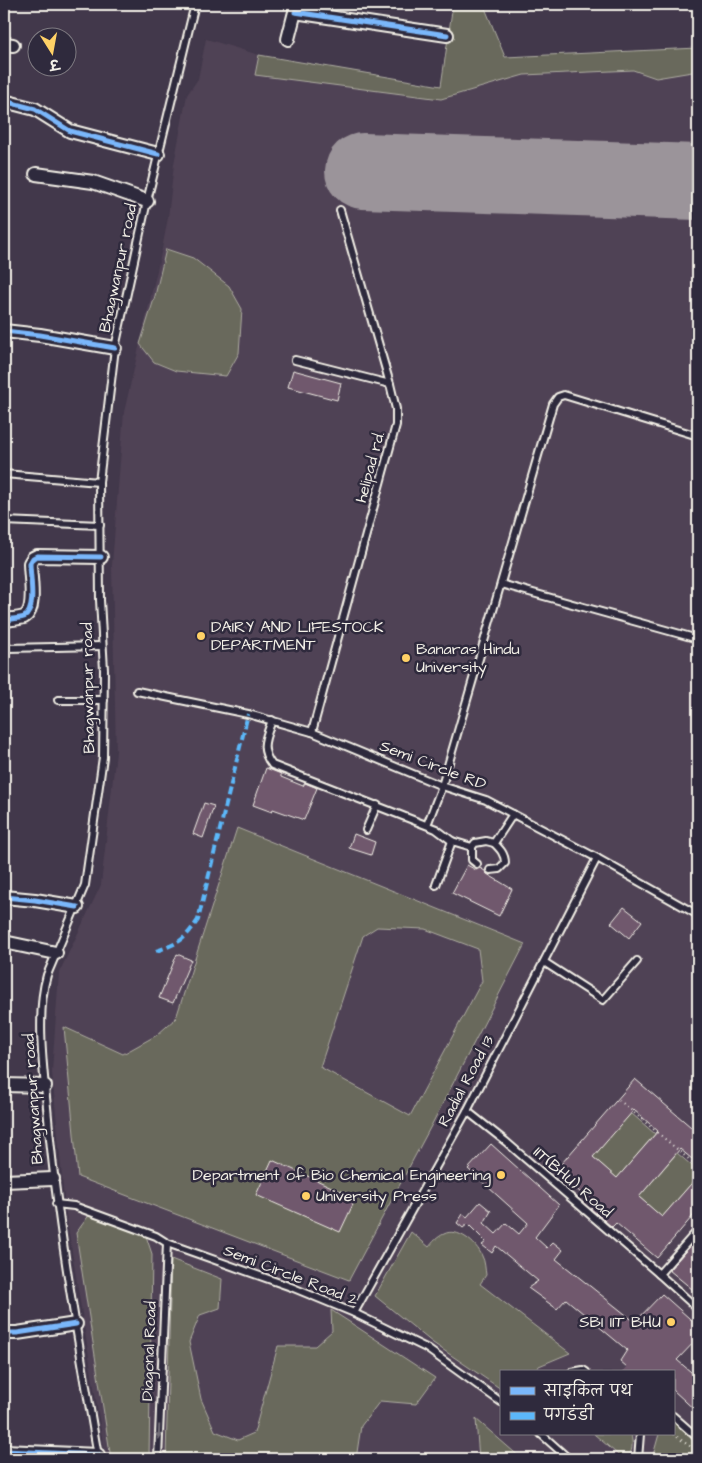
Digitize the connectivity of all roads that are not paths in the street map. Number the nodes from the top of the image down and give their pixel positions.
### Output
1 (195, 4) edge
2 (296, 8) edge
3 (447, 35) dead end
4 (288, 39) dead end
5 (4, 101) edge
6 (158, 154) junction
7 (36, 174) dead end
8 (147, 201) junction
9 (340, 210) dead end
10 (4, 331) edge
11 (115, 348) junction
12 (295, 360) dead end
13 (390, 384) junction
14 (698, 436) edge
15 (4, 474) edge
16 (99, 482) junction
17 (4, 521) edge
18 (100, 524) junction
19 (101, 557) junction
20 (502, 584) junction
21 (4, 620) edge
22 (698, 639) edge
23 (102, 646) junction
24 (7, 648) dead end
25 (138, 691) dead end
26 (58, 700) dead end
27 (104, 700) junction
28 (272, 720) junction
29 (312, 732) junction
30 (442, 786) junction
31 (377, 805) junction
32 (513, 814) junction
33 (427, 825) junction
34 (366, 830) dead end
35 (452, 841) junction
36 (494, 843) junction
37 (472, 847) junction
38 (597, 858) junction
39 (477, 864) dead end
40 (490, 870) dead end
41 (436, 884) dead end
42 (4, 897) edge
43 (77, 906) junction
44 (698, 915) edge
45 (4, 942) edge
46 (56, 953) junction
47 (637, 961) dead end
48 (544, 962) junction
49 (4, 1085) edge
50 (45, 1086) junction
51 (467, 1111) junction
52 (53, 1178) junction
53 (4, 1181) edge
54 (56, 1204) junction
55 (698, 1230) edge
56 (167, 1243) junction
57 (660, 1274) junction
58 (698, 1309) edge
59 (354, 1313) junction
60 (76, 1324) junction
61 (4, 1333) edge
62 (500, 1401) edge
63 (674, 1417) edge
64 (543, 1436) edge
65 (640, 1436) edge
66 (698, 1438) edge
67 (4, 1451) edge
68 (99, 1457) edge
69 (158, 1459) edge
70 (569, 1459) edge
71 (638, 1459) edge

1 - 6 lane, Bhagwanpur road
2 - 3 street
2 - 4 street
5 - 6 street
6 - 8 lane, Bhagwanpur road
7 - 8 street
8 - 11 lane, Bhagwanpur road
9 - 13 lane, helipad rd.
10 - 11 street
11 - 16 lane, Bhagwanpur road
12 - 13 lane
13 - 29 lane, helipad rd.
14 - 20 lane
15 - 16 lane
16 - 18 lane, Bhagwanpur road
17 - 18 lane
18 - 19 lane, Bhagwanpur road
19 - 21 street
19 - 23 lane, Bhagwanpur road
20 - 22 lane
20 - 30 lane
23 - 24 lane
23 - 27 lane, Bhagwanpur road
25 - 28 lane, Semi Circle RD
26 - 27 lane
27 - 43 lane, Bhagwanpur road
28 - 29 lane, Semi Circle RD
28 - 31 lane
29 - 30 lane, Semi Circle RD
30 - 32 lane, Semi Circle RD
30 - 33 lane
31 - 33 lane
31 - 34 lane
32 - 36 lane
32 - 38 lane, Semi Circle RD
33 - 35 lane
35 - 37 lane
35 - 41 lane
36 - 37 lane
36 - 40 lane
37 - 39 lane
38 - 44 lane, Semi Circle RD
38 - 48 lane, Radial Road 13
42 - 43 street
43 - 46 lane, Bhagwanpur road
45 - 46 street
46 - 50 lane, Bhagwanpur road
47 - 48 lane
48 - 51 lane, Radial Road 13
49 - 50 street
50 - 52 lane, Bhagwanpur road
51 - 57 lane, IIT(BHU) Road
51 - 59 lane, Radial Road 13
52 - 53 street
52 - 54 lane, Bhagwanpur road
54 - 56 lane, Semi Circle Road 2
54 - 60 lane, Bhagwanpur road
55 - 57 lane
56 - 59 lane, Semi Circle Road 2
56 -> 69 lane, Diagonal Road
57 - 58 lane, IIT(BHU) Road
59 - 62 lane, Semi Circle Road 2
60 - 61 street
60 - 68 lane, Bhagwanpur road
63 - 66 lane
64 - 70 lane
65 - 71 lane
67 - 68 street

